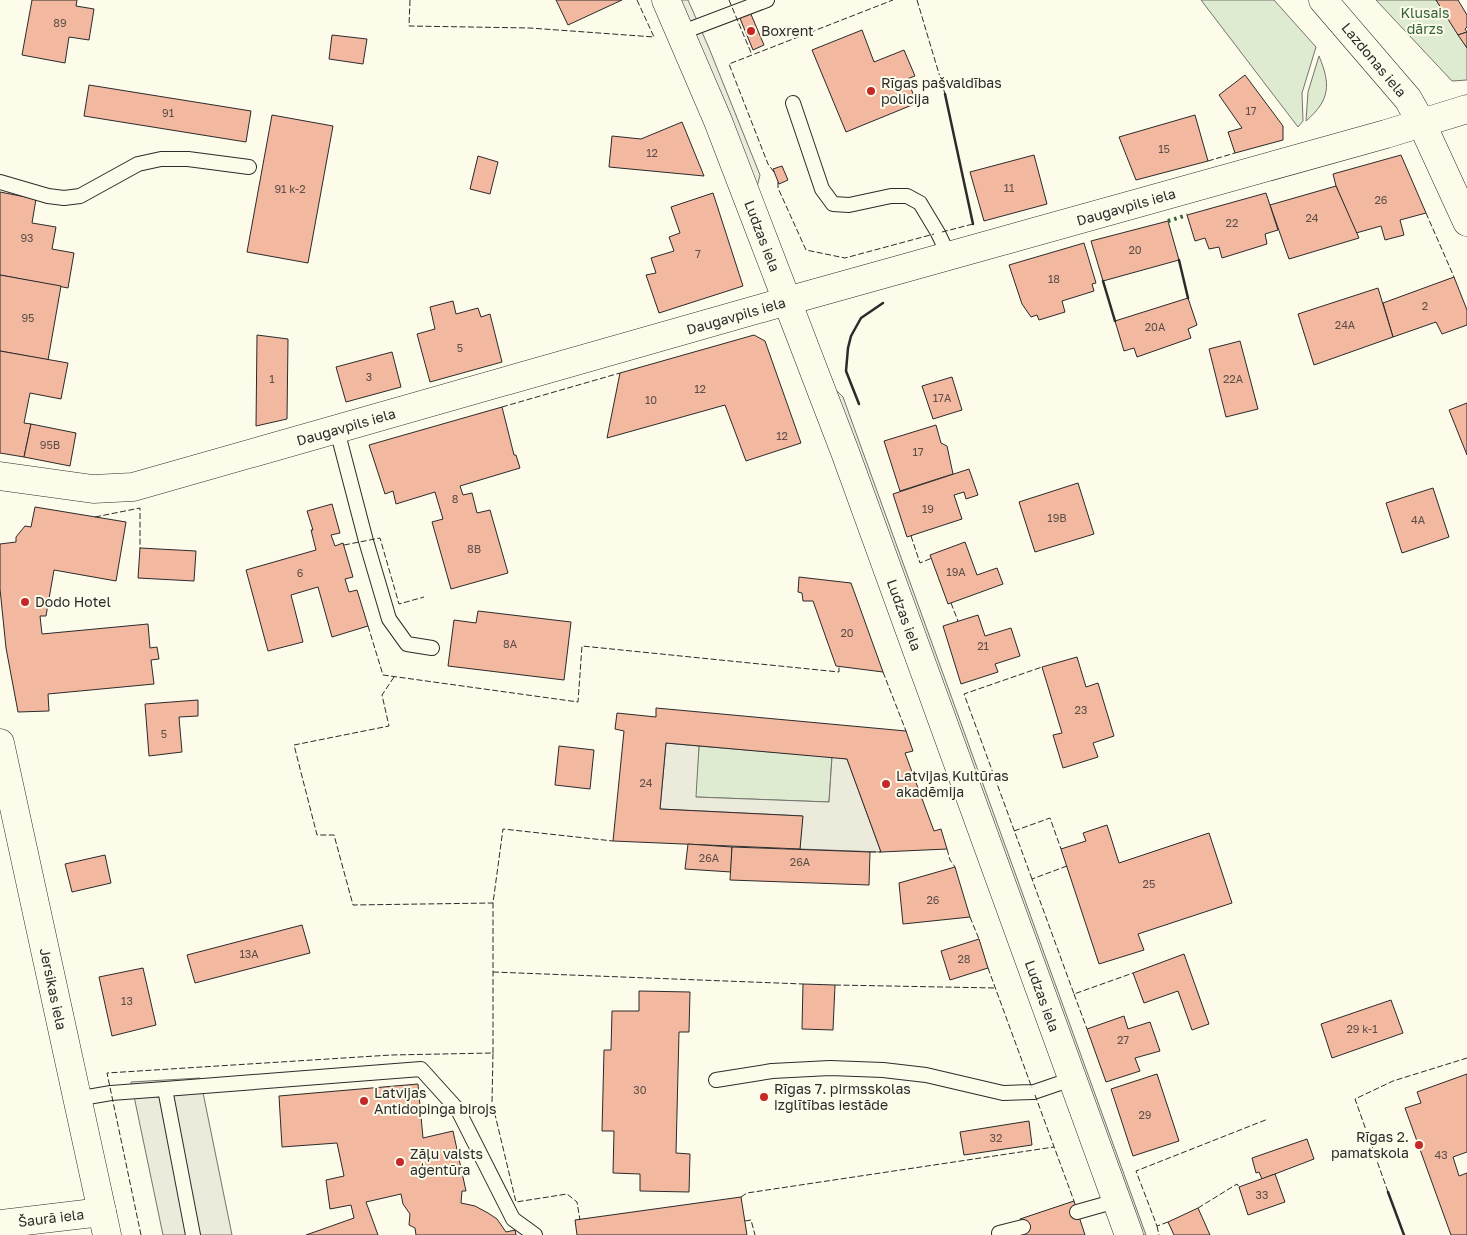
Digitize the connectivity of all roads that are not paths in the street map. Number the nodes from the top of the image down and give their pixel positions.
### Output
1 (666, 0) edge
2 (767, 0) edge
3 (1323, 0) edge
4 (680, 32) junction
5 (793, 103) dead end
6 (1467, 109) edge
7 (1422, 124) junction
8 (248, 167) dead end
9 (0, 182) edge
10 (1467, 222) edge
11 (949, 256) junction
12 (787, 301) junction
13 (337, 430) junction
14 (0, 476) edge
15 (432, 648) dead end
16 (0, 743) edge
17 (1072, 1079) junction
18 (716, 1080) dead end
19 (165, 1089) junction
20 (76, 1099) junction
21 (1116, 1201) junction
22 (1078, 1212) dead end
23 (104, 1223) edge
24 (0, 1224) edge
25 (1023, 1226) dead end
26 (999, 1233) dead end
27 (193, 1235) edge
28 (535, 1235) edge
29 (1129, 1235) edge

1 - 4 street, Ludzas iela
2 - 4 lane
3 - 7 street, Lazdonas iela
4 - 12 street, Ludzas iela
5 - 11 lane
6 - 7 street, Daugavpils iela
7 - 10 street, Lazdonas iela
7 - 11 street, Daugavpils iela
8 - 9 lane
11 - 12 street, Daugavpils iela
12 - 13 street, Daugavpils iela
12 - 17 street, Ludzas iela
13 - 14 street, Daugavpils iela
13 - 15 lane
16 - 20 street, Jersikas iela
17 - 18 lane
17 - 21 street, Ludzas iela
19 - 20 lane
19 - 27 lane
19 - 28 lane
20 - 23 street, Jersikas iela
21 - 22 lane
21 - 29 street, Ludzas iela
23 - 24 street, Šaurā iela
25 - 26 lane

